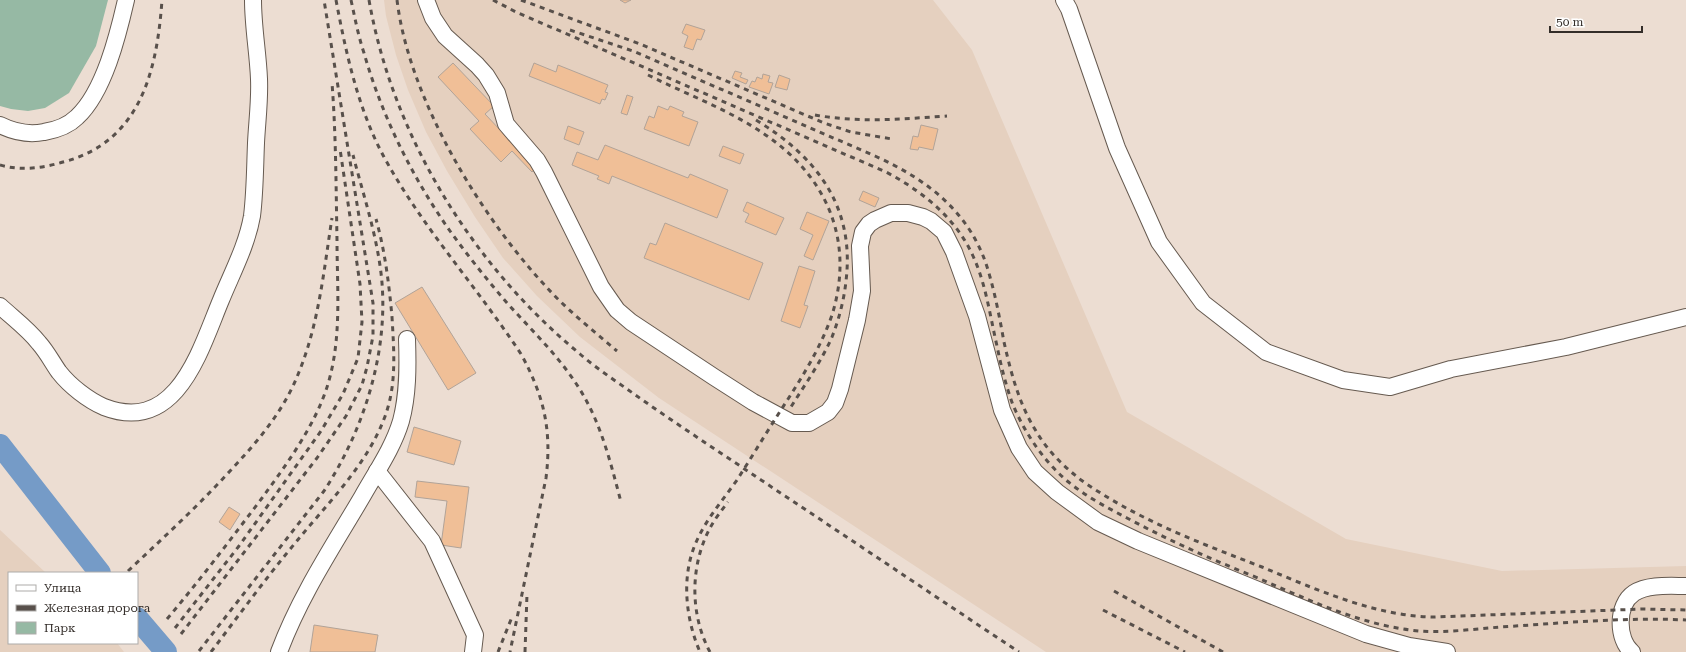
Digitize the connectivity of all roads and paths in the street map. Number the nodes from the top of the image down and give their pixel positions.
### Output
1 (126, 0) edge
2 (253, 0) edge
3 (426, 0) edge
4 (1064, 0) edge
5 (0, 125) edge
6 (0, 306) edge
7 (1686, 318) edge
8 (407, 339) dead end
9 (377, 471) junction
10 (1686, 586) edge
11 (279, 652) edge
12 (473, 652) edge
13 (1448, 652) edge
14 (1632, 652) edge

1 - 5 lane
2 - 6 lane
3 - 13 lane
4 - 7 lane
8 - 9 lane
9 - 11 lane
9 - 12 lane
10 - 14 lane

